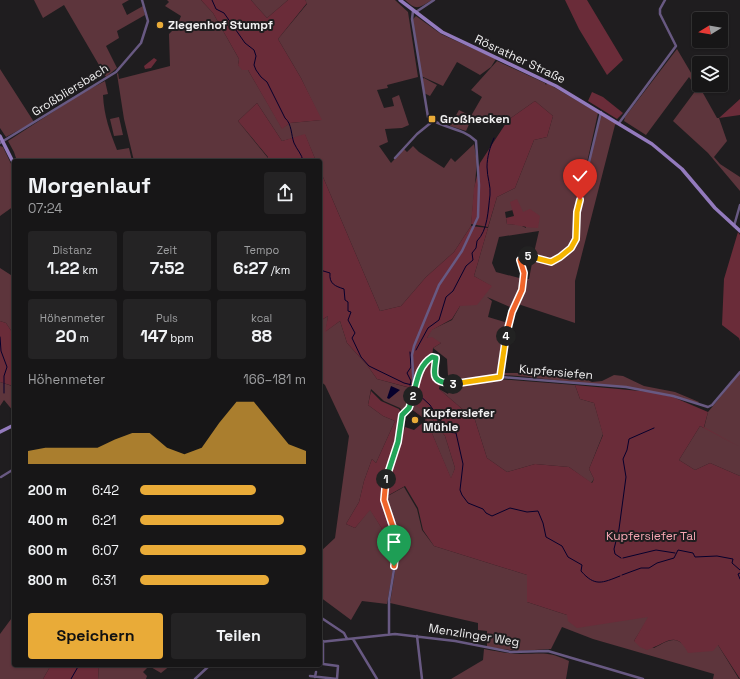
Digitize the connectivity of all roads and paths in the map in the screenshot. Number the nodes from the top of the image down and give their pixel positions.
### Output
1 (142, 0) edge
2 (400, 0) edge
3 (434, 0) edge
4 (664, 0) edge
5 (416, 12) junction
6 (601, 112) junction
7 (433, 121) junction
8 (619, 123) junction
9 (0, 136) edge
10 (1, 142) edge
11 (395, 158) dead end
12 (12, 161) edge
13 (740, 205) edge
14 (734, 226) junction
15 (740, 231) edge
16 (740, 372) edge
17 (500, 377) junction
18 (415, 385) junction
19 (12, 426) edge
20 (0, 432) edge
21 (12, 470) edge
22 (1, 477) edge
23 (322, 618) edge
24 (389, 634) junction
25 (417, 636) junction
26 (348, 639) junction
27 (353, 639) junction
28 (322, 642) edge
29 (322, 653) edge
30 (208, 667) edge
31 (316, 672) dead end
32 (310, 676) dead end
33 (315, 677) junction
34 (197, 679) edge
35 (377, 679) edge
36 (422, 679) edge
37 (643, 679) edge

1 - 10 street, Großbliersbach
2 - 5 street, Rösrather Straße
3 - 5 street
4 - 8 street
5 - 6 street, Rösrather Straße
5 - 7 street
6 - 8 street, Rösrather Straße
6 - 17 street
7 - 11 street
7 - 18 street
8 - 14 street, Rösrather Straße
9 - 10 street
10 - 12 street
13 - 14 street
14 - 15 street, Rösrather Straße
16 - 17 street, Kupfersiefen
17 - 18 street, Kupfersiefen
18 - 24 street
19 - 20 street
21 - 22 street
23 - 26 street
24 - 25 street, Menzlinger Weg
24 - 27 street, Menzlinger Weg
25 - 36 street
25 - 37 street, Menzlinger Weg
26 - 27 street, Menzlinger Weg
26 - 28 street, Menzlinger Weg
27 - 35 street
29 - 33 street
30 - 34 street
31 - 33 street
32 - 33 street

